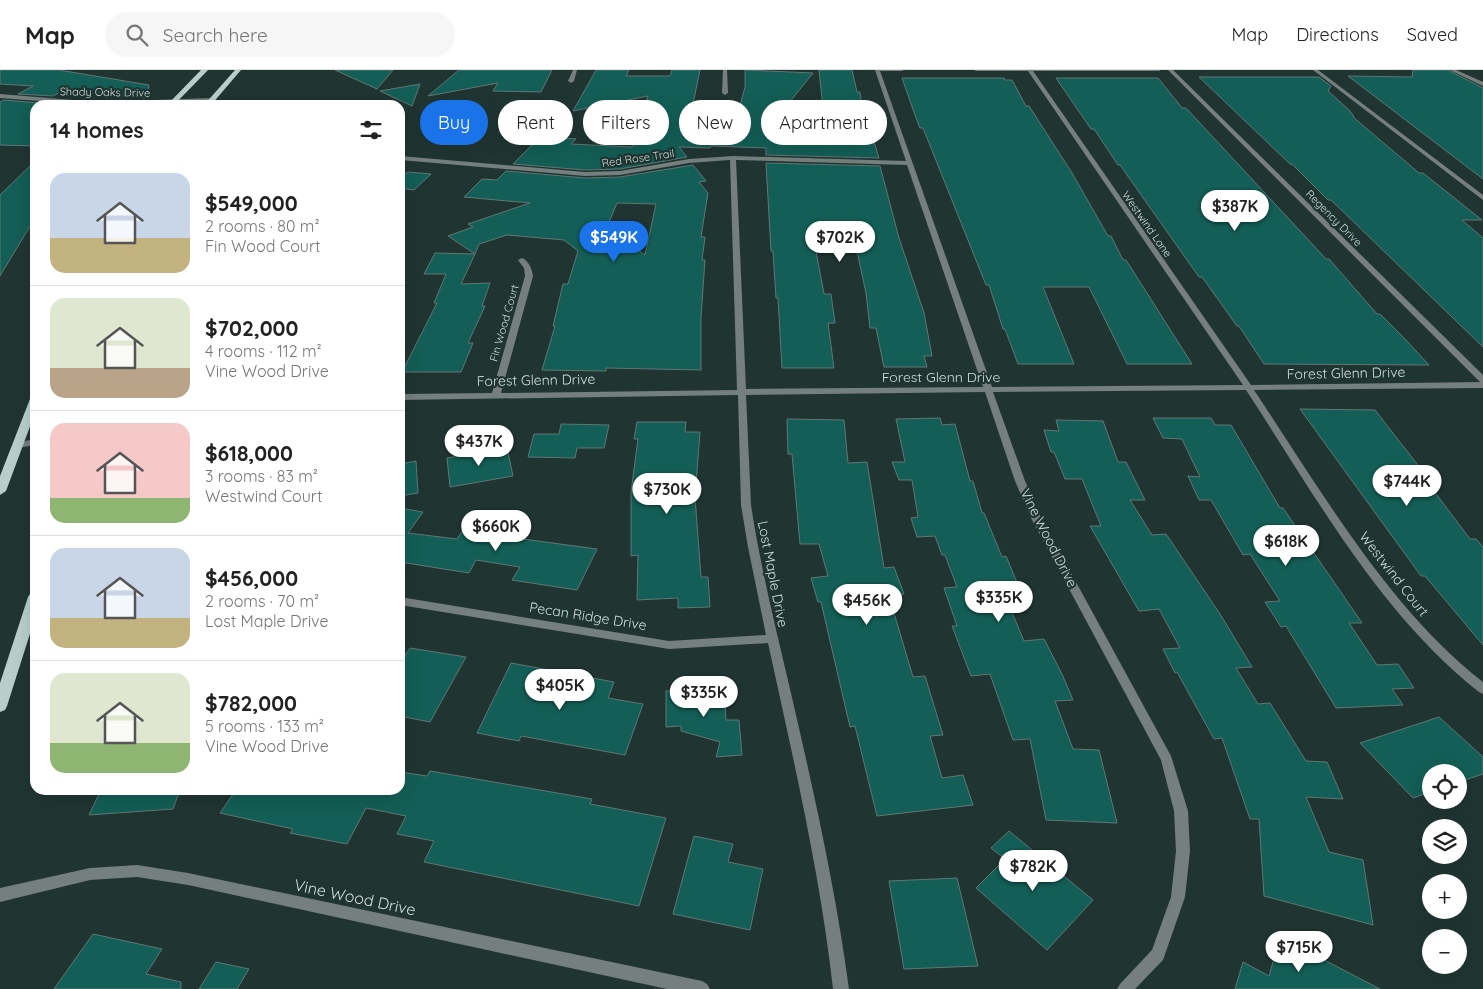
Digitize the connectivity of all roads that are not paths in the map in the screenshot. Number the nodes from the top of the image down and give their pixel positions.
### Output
1 (205, 70) edge
2 (238, 70) edge
3 (575, 70) edge
4 (725, 70) edge
5 (877, 70) edge
6 (902, 70) edge
7 (976, 70) edge
8 (1159, 70) edge
9 (1170, 70) edge
10 (1315, 70) edge
11 (1452, 70) edge
12 (1030, 71) edge
13 (571, 81) dead end
14 (1483, 84) edge
15 (724, 93) dead end
16 (0, 96) edge
17 (49, 100) edge
18 (175, 100) edge
19 (211, 100) edge
20 (405, 158) edge
21 (733, 158) junction
22 (908, 163) junction
23 (1483, 198) edge
24 (522, 260) dead end
25 (1483, 380) edge
26 (1483, 386) edge
27 (1249, 388) junction
28 (990, 390) junction
29 (742, 392) junction
30 (496, 394) junction
31 (405, 397) edge
32 (30, 413) edge
33 (30, 443) edge
34 (18, 445) junction
35 (0, 491) edge
36 (405, 602) edge
37 (30, 613) edge
38 (772, 639) junction
39 (1483, 689) edge
40 (0, 706) edge
41 (0, 895) edge
42 (702, 989) edge
43 (842, 989) edge
44 (1125, 989) edge

1 - 18 main road
2 - 19 main road
3 - 13 street
4 - 15 street
5 - 6 street
5 - 22 street, Vine Wood Drive
7 - 12 street
8 - 12 street
9 - 25 street, Regency Drive
10 - 23 street
11 - 14 street
12 - 27 street, Westwind Lane
16 - 17 street, Shady Oaks Drive
20 - 21 street, Red Rose Trail
21 - 22 street, Red Rose Trail
21 - 29 street, Lost Maple Drive
22 - 28 street, Vine Wood Drive
24 - 30 street, Fin Wood Court
26 - 27 street, Forest Glenn Drive
27 - 28 street, Forest Glenn Drive
27 - 39 street, Westwind Court
28 - 29 street, Forest Glenn Drive
28 - 44 street, Vine Wood Drive
29 - 30 street, Forest Glenn Drive
29 - 38 street, Lost Maple Drive
30 - 31 street, Forest Glenn Drive
32 - 34 main road
33 - 34 street
34 - 35 main road
36 - 38 street, Pecan Ridge Drive
37 - 40 main road
38 - 43 street, Lost Maple Drive
41 - 42 street, Vine Wood Drive

